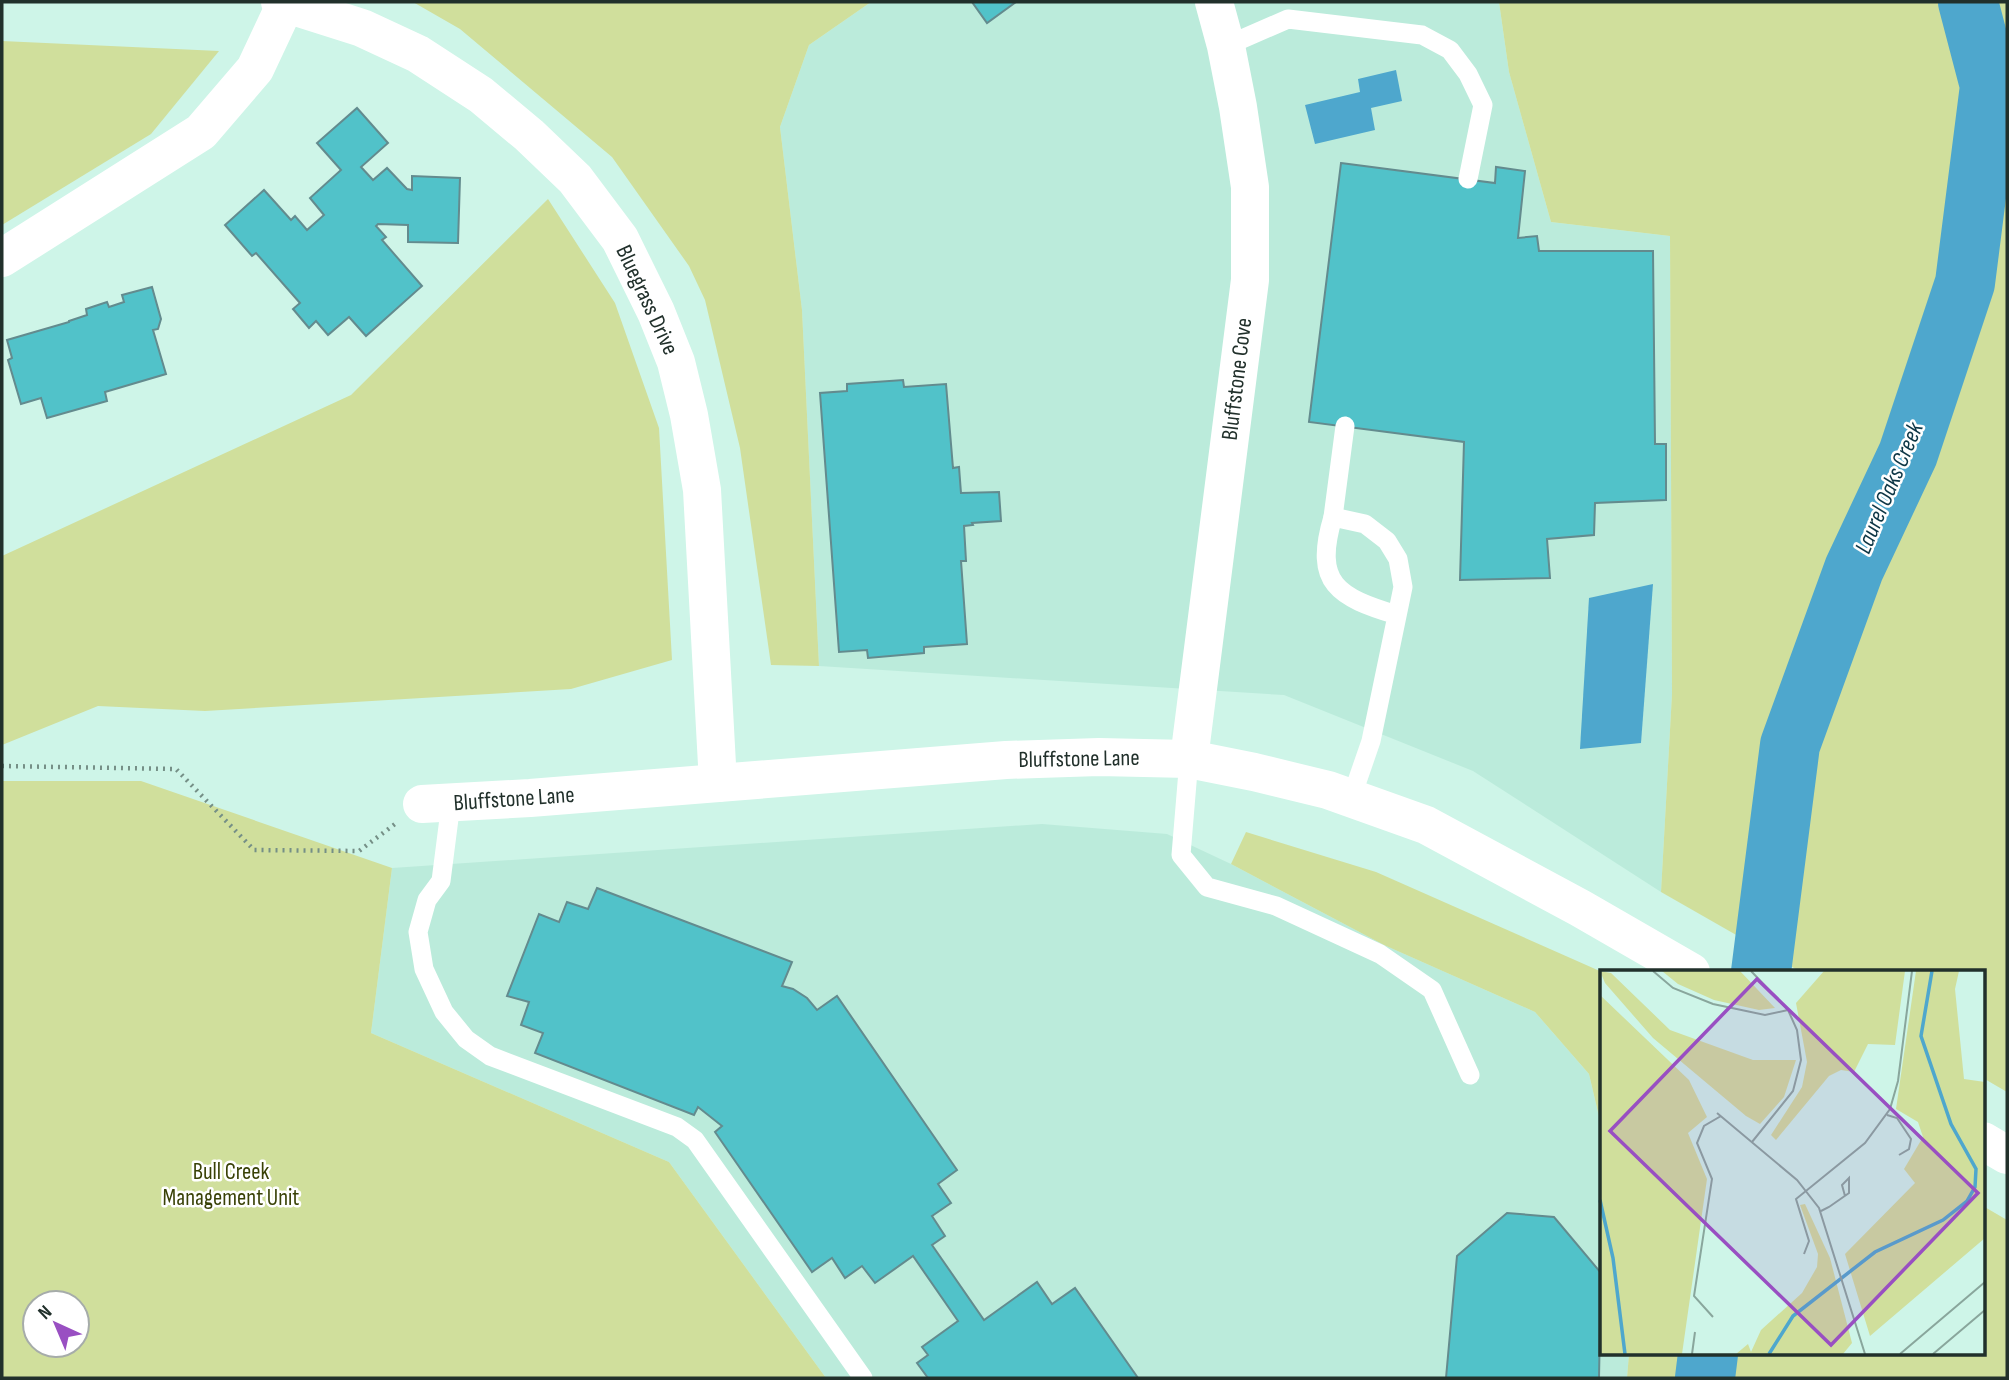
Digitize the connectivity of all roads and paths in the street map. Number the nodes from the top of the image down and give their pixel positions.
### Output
1 (283, 2) edge
2 (1214, 2) edge
3 (1226, 46) junction
4 (1468, 179) dead end
5 (2, 258) edge
6 (1345, 426) dead end
7 (1333, 517) junction
8 (1397, 615) junction
9 (1189, 759) junction
10 (2, 765) edge
11 (718, 783) junction
12 (1351, 799) junction
13 (436, 804) junction
14 (1688, 970) edge
15 (1470, 1075) dead end
16 (1984, 1142) edge
17 (2007, 1155) edge
18 (863, 1378) edge

1 - 5 street
1 - 11 street, Bluegrass Drive
2 - 3 street, Bluffstone Cove
3 - 4 lane
3 - 9 street, Bluffstone Cove
6 - 7 lane
7 - 8 lane
7 - 8 lane
8 - 12 lane
9 - 11 street, Bluffstone Lane
9 - 12 street, Bluffstone Lane
9 - 15 lane
10 - 13 path
11 - 13 street, Bluffstone Lane
12 - 14 street, Bluffstone Lane
13 - 18 lane
16 - 17 street

